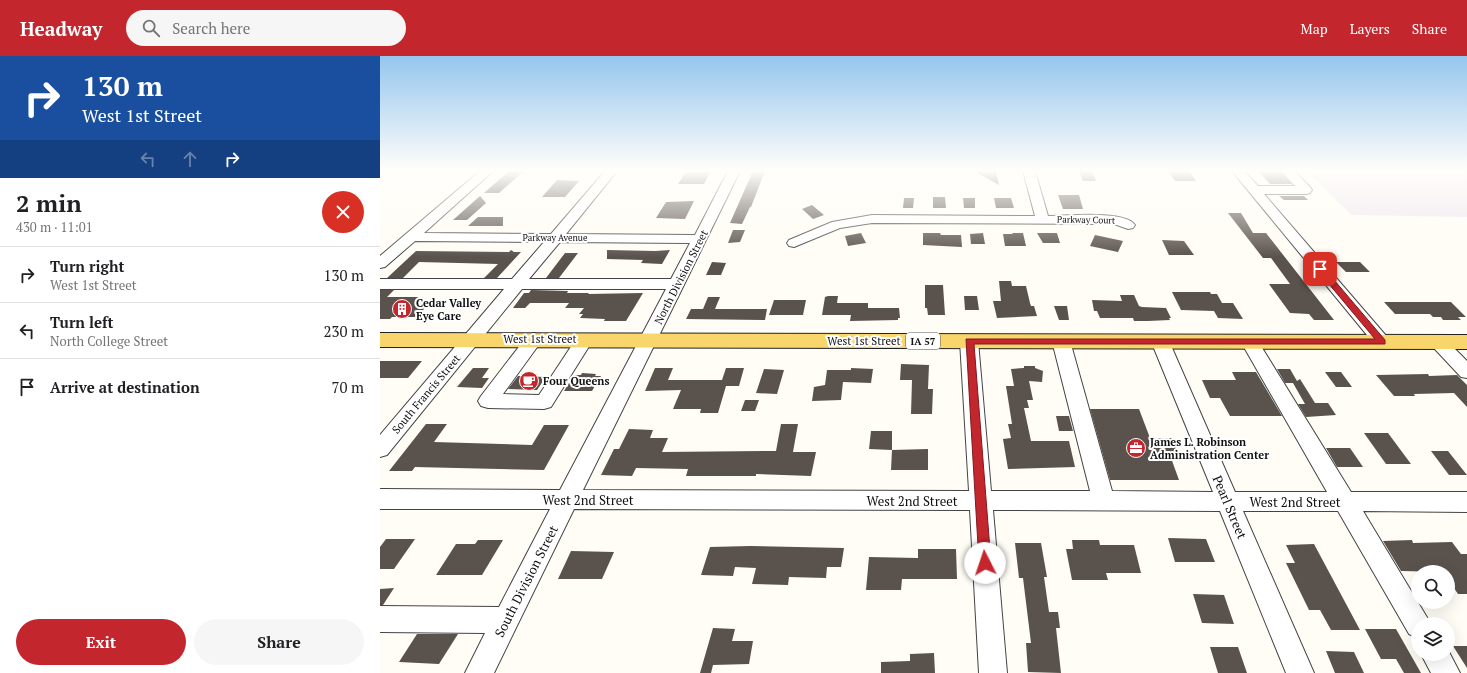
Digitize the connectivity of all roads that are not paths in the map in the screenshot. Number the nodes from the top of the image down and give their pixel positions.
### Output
1 (454, 200) edge
2 (587, 200) edge
3 (719, 200) edge
4 (1037, 200) edge
5 (1262, 200) edge
6 (1043, 220) junction
7 (1128, 225) dead end
8 (411, 237) junction
9 (556, 238) junction
10 (700, 238) junction
11 (794, 243) dead end
12 (380, 264) edge
13 (380, 284) edge
14 (518, 284) junction
15 (677, 284) junction
16 (471, 339) junction
17 (534, 339) junction
18 (380, 340) edge
19 (584, 340) junction
20 (649, 340) junction
21 (969, 341) junction
22 (1061, 341) junction
23 (1160, 341) junction
24 (1250, 342) junction
25 (1382, 342) junction
26 (1438, 342) junction
27 (1467, 342) edge
28 (1467, 372) edge
29 (380, 449) edge
30 (380, 499) edge
31 (566, 500) junction
32 (981, 501) junction
33 (1104, 501) junction
34 (1227, 501) junction
35 (1345, 502) junction
36 (1467, 502) edge
37 (1413, 617) edge
38 (380, 619) edge
39 (506, 620) junction
40 (1439, 661) edge
41 (479, 673) edge
42 (993, 673) edge
43 (1300, 673) edge
44 (1446, 673) edge

1 - 8 street
2 - 9 street, South Francis Street
3 - 10 street, North Division Street
4 - 6 street
5 - 25 street
6 - 7 street, Parkway Court
6 - 11 street
8 - 9 street, Parkway Avenue
8 - 12 street
9 - 10 street, Parkway Avenue
9 - 14 street, South Francis Street
10 - 15 street, North Division Street
13 - 14 street
14 - 15 street
14 - 16 street, South Francis Street
15 - 20 street, North Division Street
16 - 17 main road, West 1st Street / IA 57
16 - 18 main road, West 1st Street / IA 57
16 - 29 street, South Francis Street
17 - 19 main road, West 1st Street / IA 57
17 - 19 street
19 - 20 main road, West 1st Street / IA 57
20 - 21 main road, West 1st Street / IA 57
20 - 31 street, South Division Street
21 - 22 main road, West 1st Street / IA 57
21 - 32 street
22 - 23 main road, West 1st Street / IA 57
22 - 33 street
23 - 24 main road, West 1st Street / IA 57
23 - 34 street, Pearl Street
24 - 25 main road, West 1st Street / IA 57
24 - 35 street
25 - 26 main road, West 1st Street / IA 57
26 - 27 main road, West 1st Street / IA 57
26 - 28 street
30 - 31 street, West 2nd Street
31 - 32 street, West 2nd Street
31 - 39 street, South Division Street
32 - 33 street, West 2nd Street
32 - 42 street
33 - 34 street, West 2nd Street
34 - 35 street, West 2nd Street
34 - 43 street, Pearl Street
35 - 36 street, West 2nd Street
35 - 37 street
38 - 39 street
39 - 41 street, South Division Street
40 - 44 street

